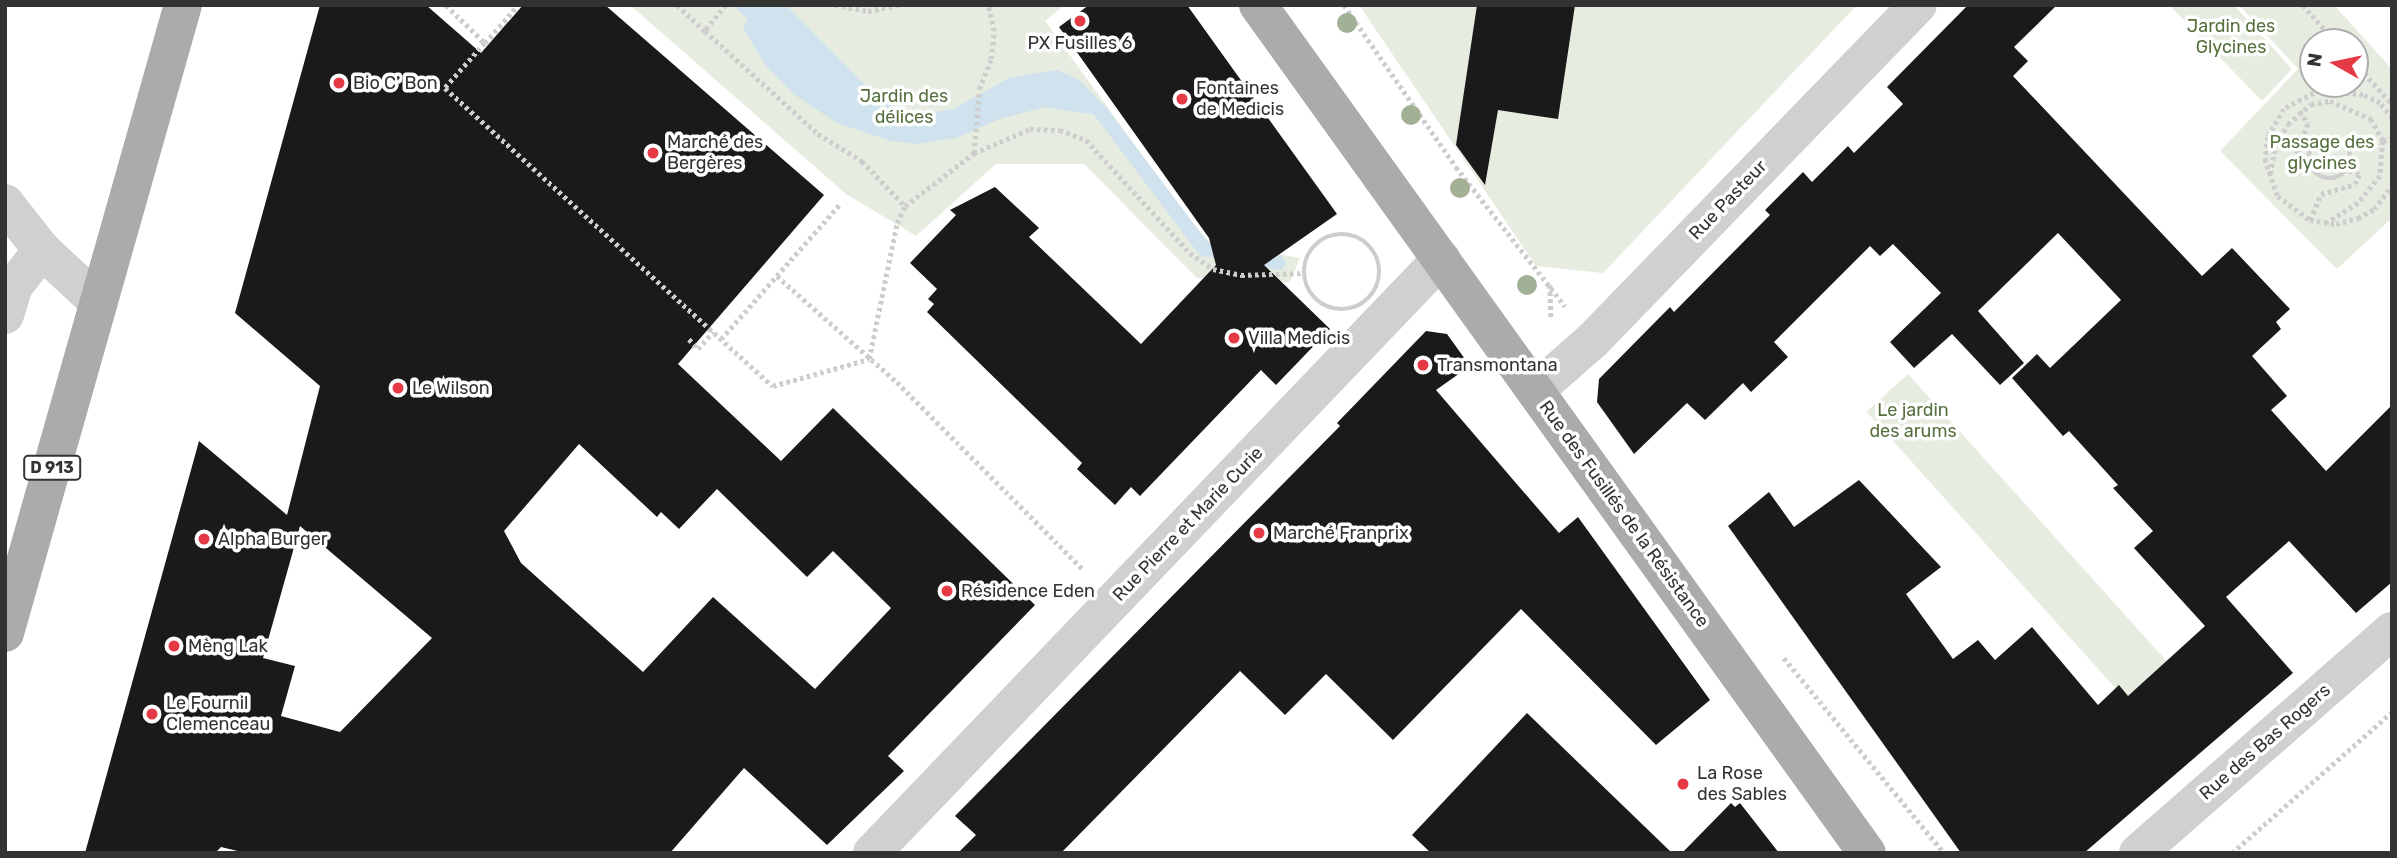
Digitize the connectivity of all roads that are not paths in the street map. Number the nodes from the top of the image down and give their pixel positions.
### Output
1 (183, 5) edge
2 (1258, 5) edge
3 (1918, 5) edge
4 (5, 204) edge
5 (42, 250) junction
6 (1441, 259) junction
7 (98, 302) junction
8 (5, 315) edge
9 (1535, 391) junction
10 (2392, 631) edge
11 (5, 633) edge
12 (874, 851) edge
13 (1867, 853) edge
14 (2138, 853) edge

1 - 7 main road, D 913
2 - 6 main road, Rue des Fusillés de la Résistance
3 - 9 street, Rue Pasteur
4 - 5 street
5 - 7 street
5 - 8 street
6 - 9 main road, Rue des Fusillés de la Résistance
6 - 12 street, Rue Pierre et Marie Curie
7 - 11 main road, D 913
9 - 13 main road, Rue des Fusillés de la Résistance
10 - 14 street, Rue des Bas Rogers

